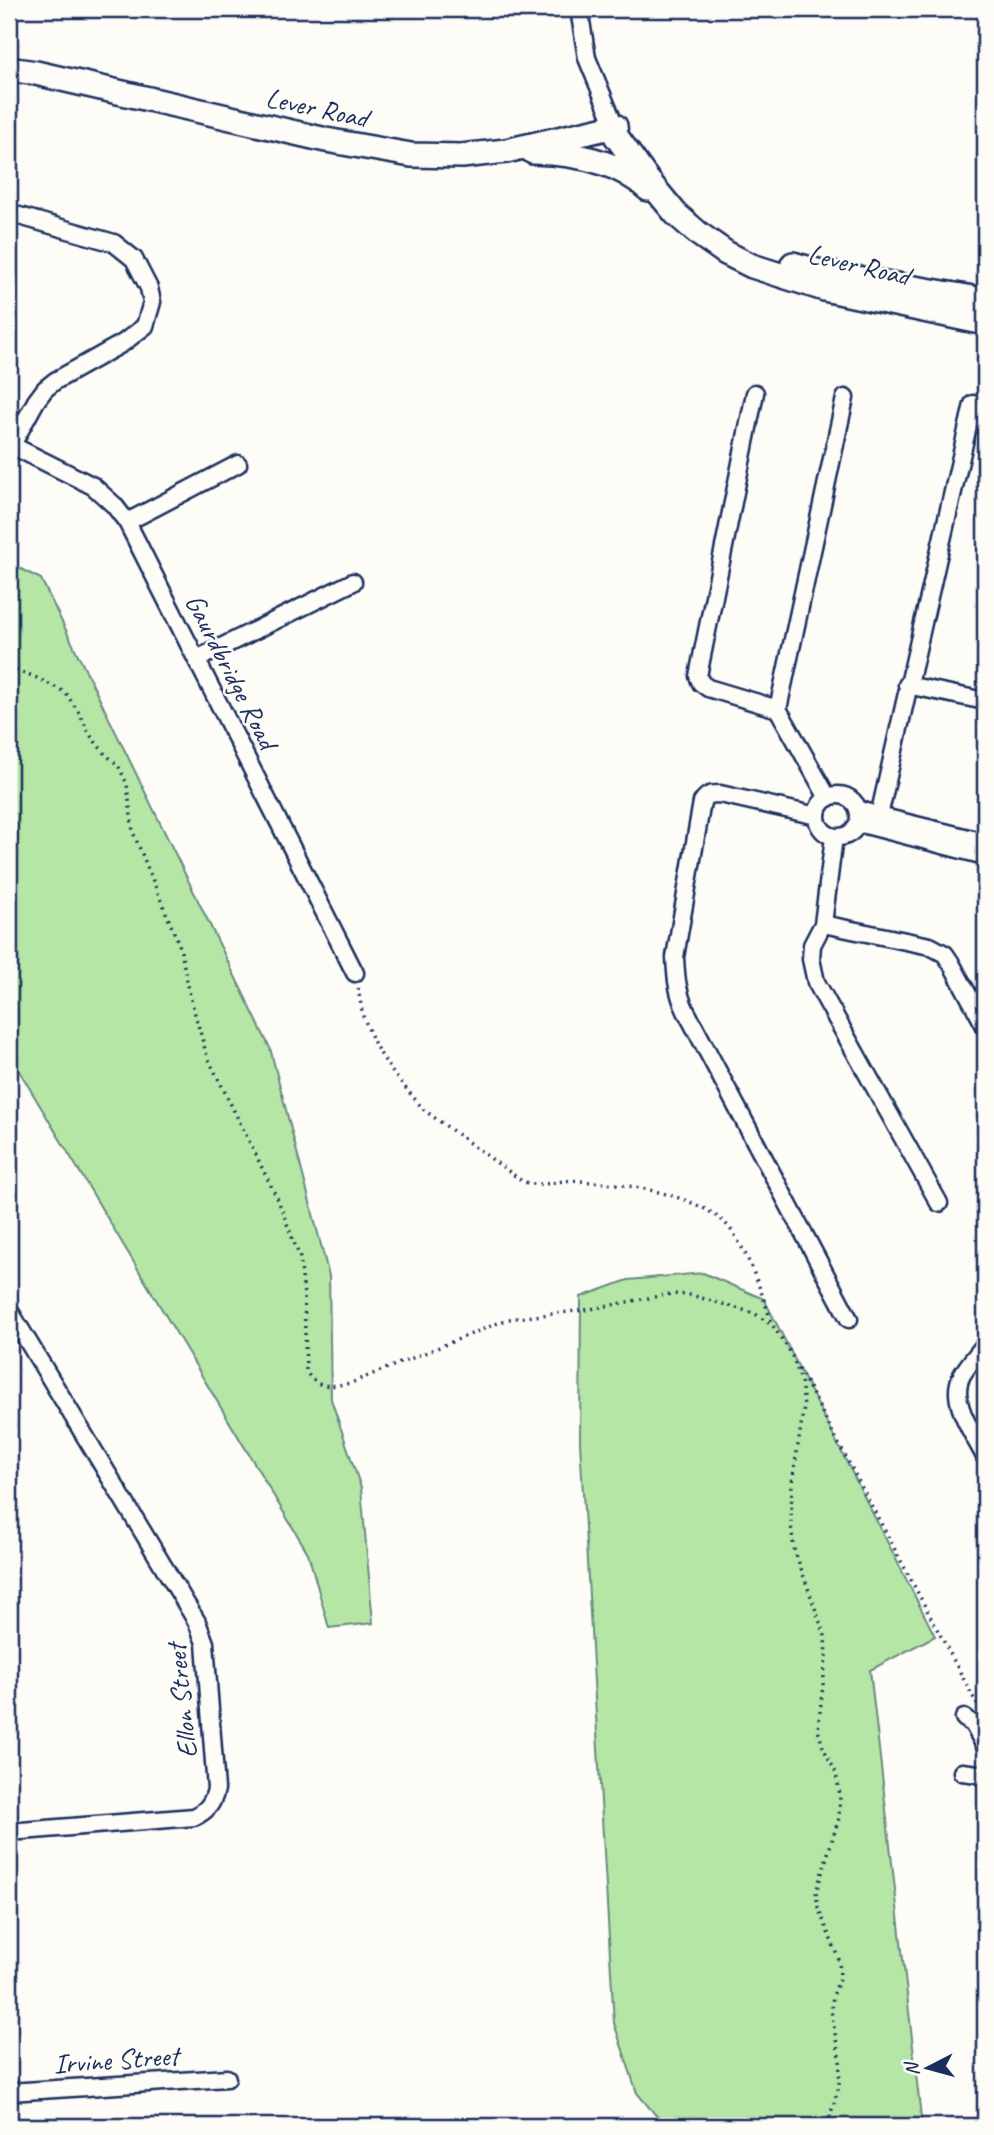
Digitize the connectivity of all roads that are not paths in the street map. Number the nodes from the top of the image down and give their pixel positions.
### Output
1 (579, 9) edge
2 (9, 69) edge
3 (615, 126) junction
4 (506, 151) junction
5 (9, 214) edge
6 (676, 214) junction
7 (985, 300) edge
8 (985, 323) edge
9 (755, 393) dead end
10 (845, 398) dead end
11 (973, 404) dead end
12 (10, 444) edge
13 (238, 464) dead end
14 (127, 523) junction
15 (353, 582) dead end
16 (197, 659) junction
17 (907, 685) junction
18 (985, 701) edge
19 (778, 709) junction
20 (828, 798) junction
21 (817, 816) junction
22 (858, 816) junction
23 (878, 816) junction
24 (834, 837) junction
25 (985, 842) edge
26 (985, 856) edge
27 (824, 924) junction
28 (355, 973) road end
29 (985, 1026) edge
30 (939, 1203) dead end
31 (9, 1310) edge
32 (849, 1319) dead end
33 (985, 1344) edge
34 (985, 1457) edge
35 (964, 1718) dead end
36 (985, 1746) edge
37 (962, 1772) dead end
38 (985, 1779) edge
39 (9, 1832) edge
40 (227, 2078) dead end
41 (9, 2092) edge

1 - 3 street, Lever Road
2 - 4 main road, Lever Road
3 - 4 main road, Lever Road
3 - 6 main road, Lever Road
3 - 7 main road, Lever Road
4 - 6 main road
5 - 12 street
6 - 8 main road, Lever Road
9 - 19 street
10 - 19 street
11 - 17 street
12 - 14 street, Gaurdbridge Road
13 - 14 street
14 - 16 street, Gaurdbridge Road
15 - 16 street
16 - 28 street, Gaurdbridge Road
17 - 18 street
17 - 23 street
19 - 20 street
20 - 21 street
20 - 22 street
21 - 24 street
21 - 32 street
22 - 23 street
22 - 24 street
22 - 26 street
23 - 25 street
24 - 27 street
27 - 29 street
27 - 30 street
31 - 39 street, Ellon Street
33 - 34 street
35 - 36 street
37 - 38 street
40 - 41 street, Irvine Street

